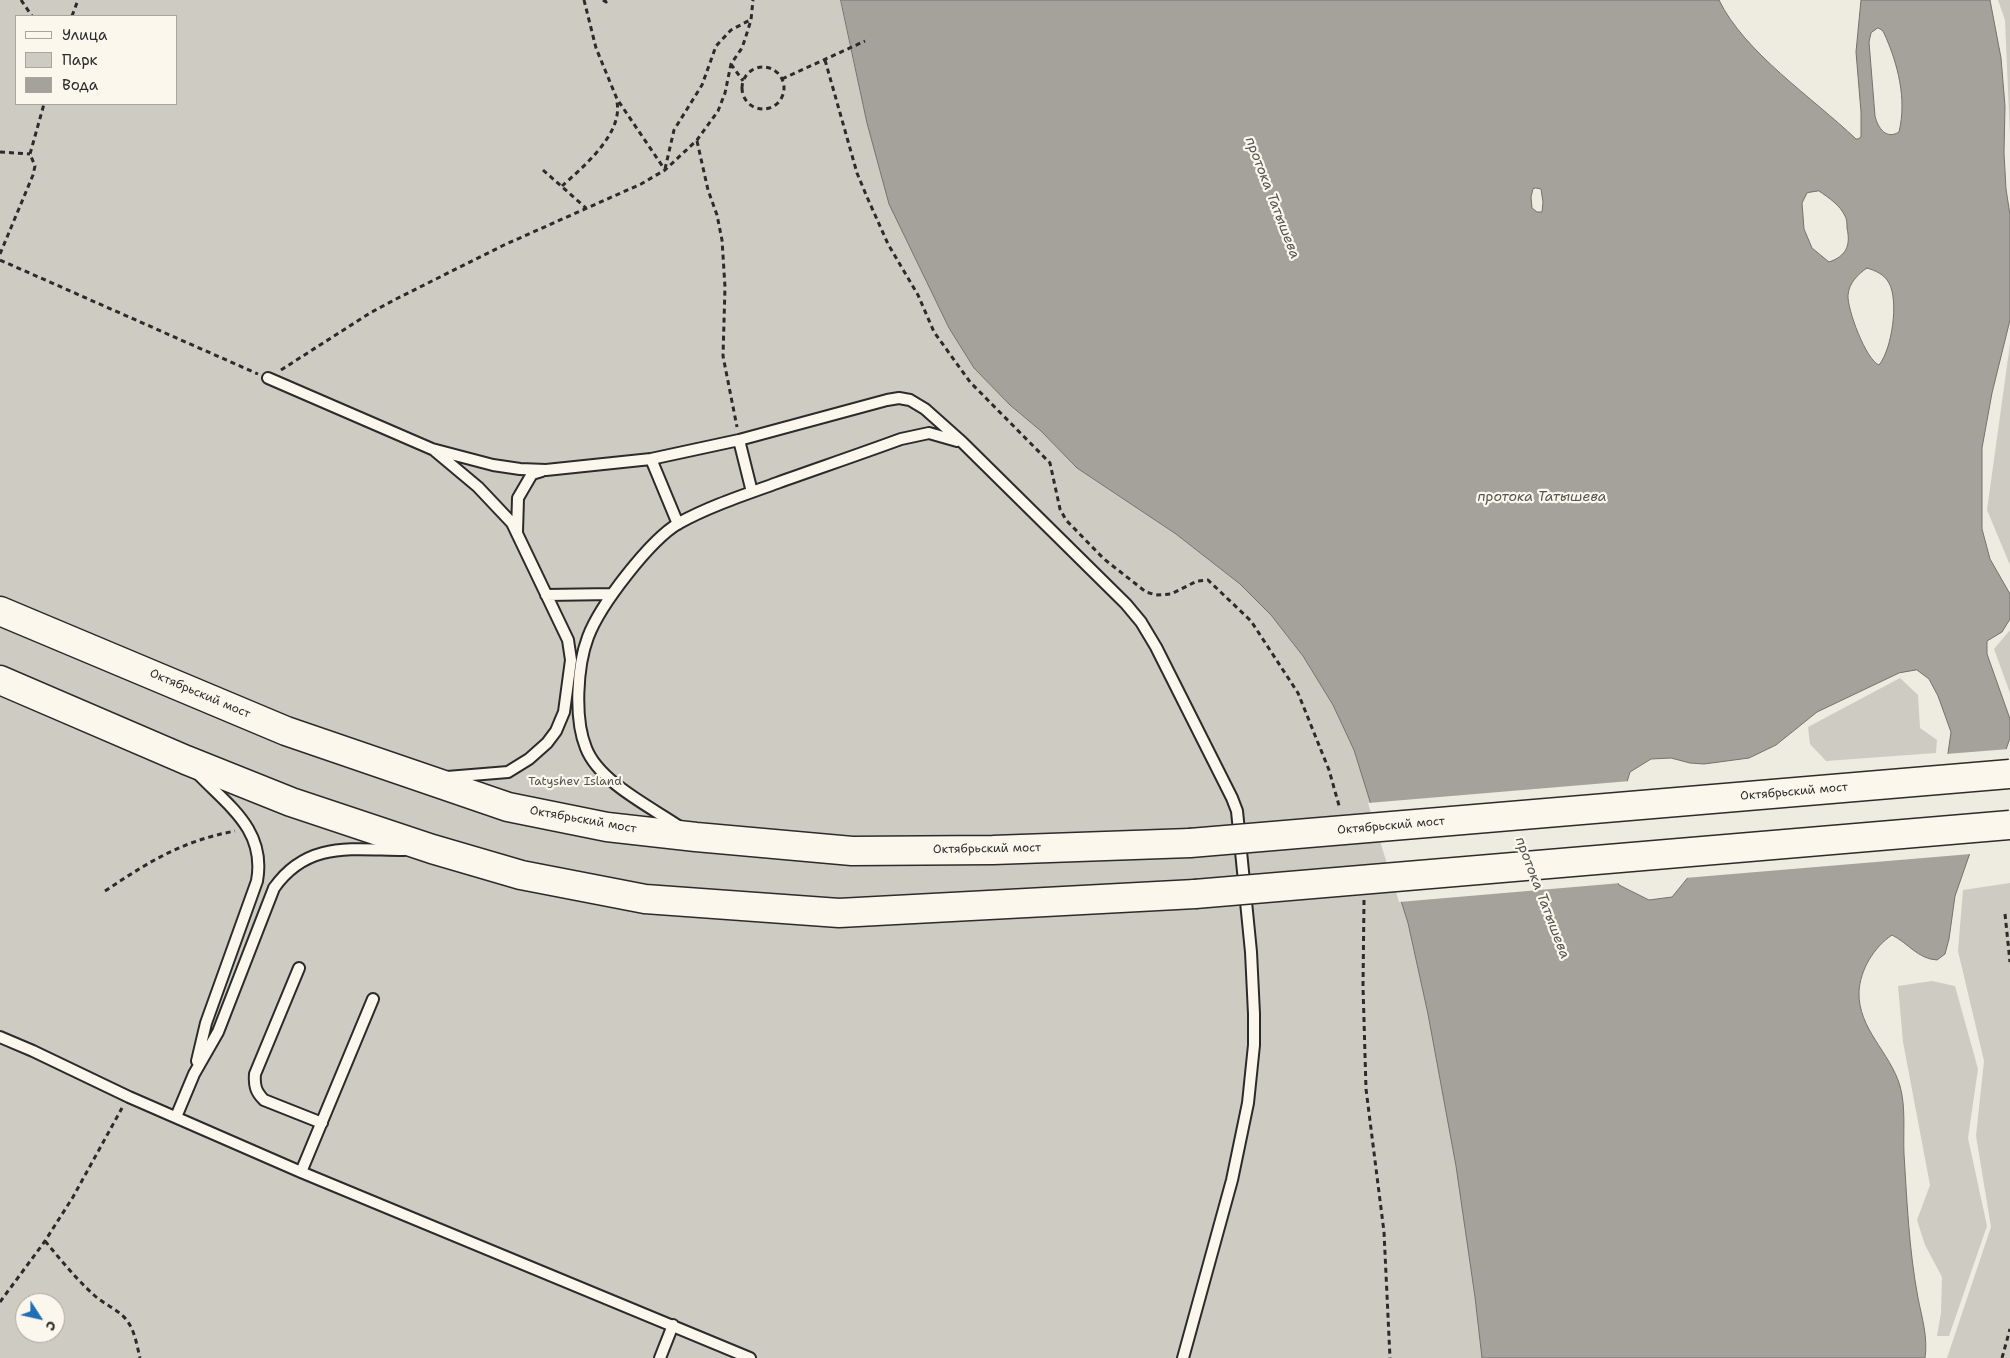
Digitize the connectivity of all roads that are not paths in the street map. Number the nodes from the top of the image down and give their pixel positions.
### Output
1 (268, 378) road end
2 (739, 440) junction
3 (962, 442) junction
4 (432, 449) junction
5 (651, 459) junction
6 (546, 470) junction
7 (752, 492) junction
8 (678, 524) junction
9 (517, 532) junction
10 (612, 594) junction
11 (546, 595) junction
12 (0, 611) edge
13 (0, 680) edge
14 (186, 760) junction
15 (2010, 774) edge
16 (422, 778) junction
17 (2010, 825) edge
18 (696, 837) junction
19 (432, 849) junction
20 (299, 968) dead end
21 (373, 999) dead end
22 (0, 1037) edge
23 (194, 1074) junction
24 (176, 1117) junction
25 (322, 1123) junction
26 (301, 1172) junction
27 (673, 1325) junction
28 (660, 1358) edge
29 (750, 1358) edge
30 (1183, 1358) edge

1 - 4 lane
2 - 3 lane
2 - 5 lane
2 - 7 lane
3 - 7 lane
3 - 30 lane
4 - 6 lane
4 - 9 lane
5 - 6 lane
5 - 8 lane
6 - 9 lane
7 - 8 lane
8 - 10 lane
9 - 11 lane
10 - 11 lane
10 - 18 lane
11 - 16 lane
12 - 16 main road, Октябрьский мост
13 - 14 main road
14 - 19 main road
14 - 23 lane
15 - 18 main road, Октябрьский мост, bridge
16 - 18 main road, Октябрьский мост
17 - 19 main road, bridge
19 - 23 lane
20 - 25 lane
21 - 25 lane
22 - 24 lane
23 - 24 lane
24 - 26 lane
25 - 26 lane
26 - 27 lane
27 - 28 lane
27 - 29 lane

